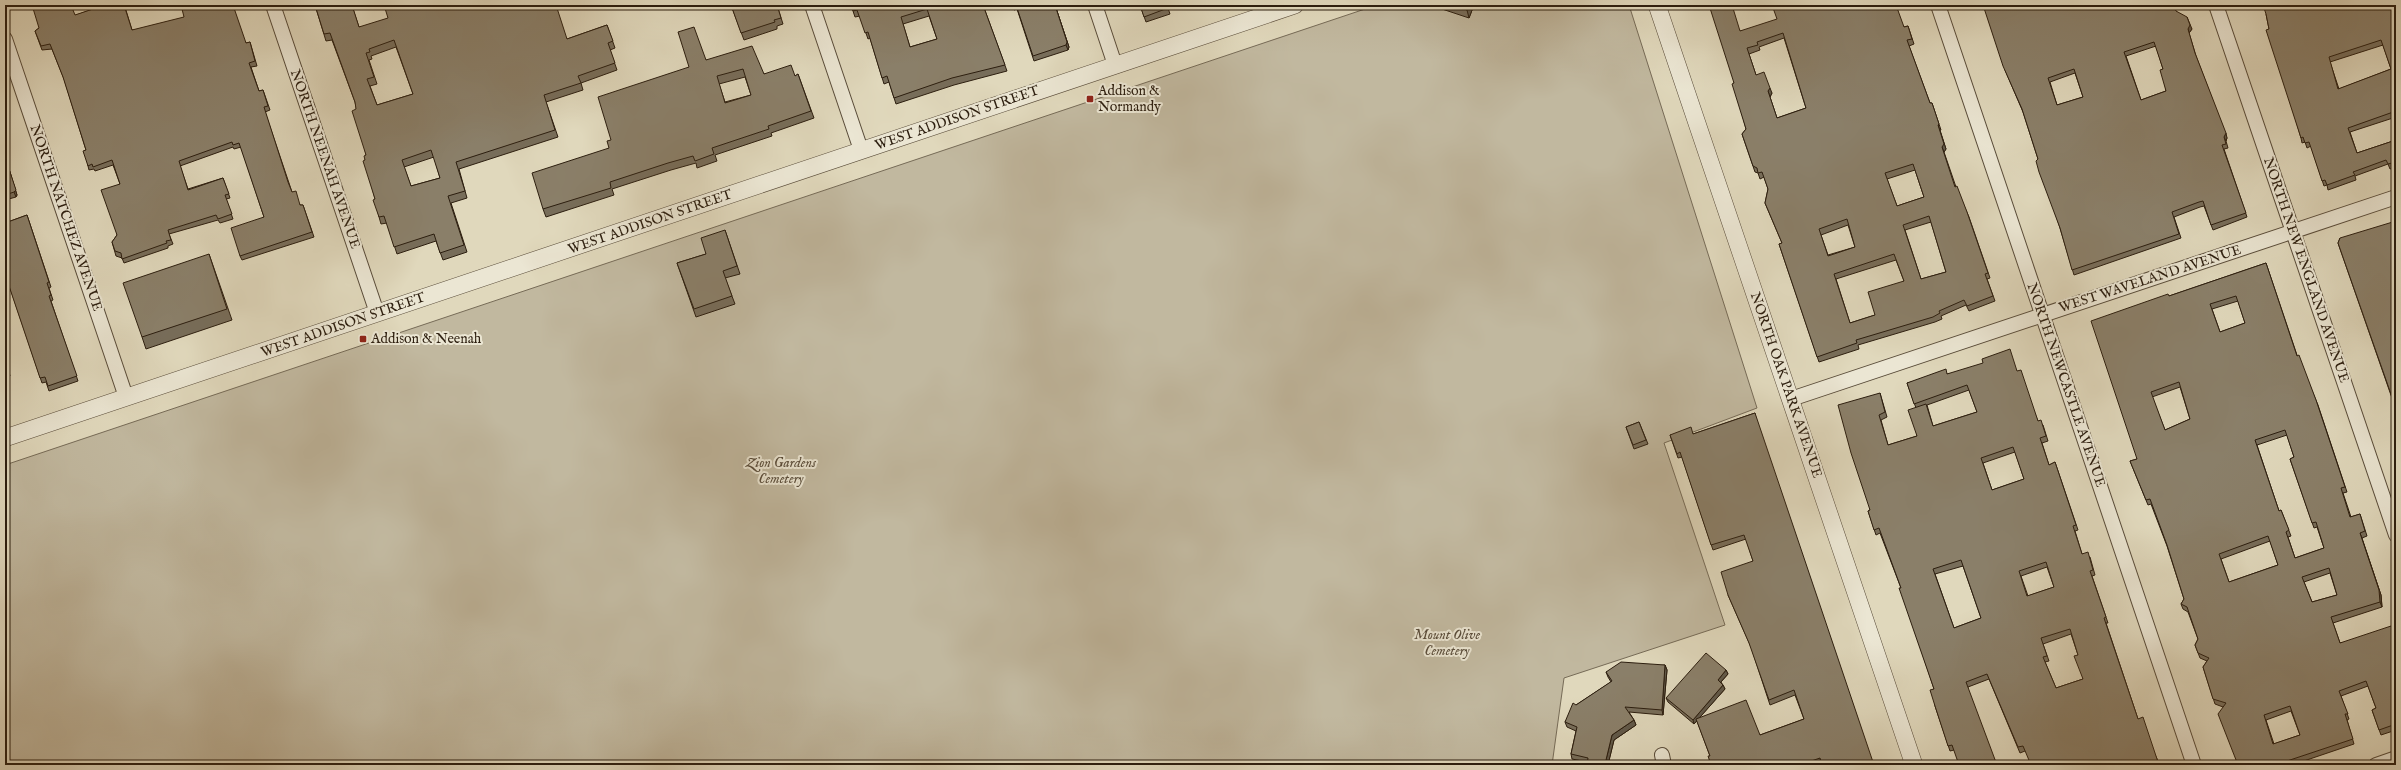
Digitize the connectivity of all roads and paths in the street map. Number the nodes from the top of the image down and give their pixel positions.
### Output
1 (273, 5) edge
2 (812, 5) edge
3 (1095, 5) edge
4 (1295, 5) edge
5 (1657, 5) edge
6 (1938, 5) edge
7 (2216, 5) edge
8 (5, 39) edge
9 (1115, 65) junction
10 (861, 150) junction
11 (2396, 197) edge
12 (2293, 231) junction
13 (377, 313) junction
14 (2043, 315) junction
15 (126, 397) junction
16 (1791, 399) junction
17 (5, 438) edge
18 (2396, 535) edge
19 (2396, 758) edge
20 (1914, 765) edge
21 (2194, 765) edge
22 (2376, 765) edge

1 - 13 street, NORTH NEENAH AVENUE
2 - 10 street
3 - 9 street
4 - 9 street, WEST ADDISON STREET
5 - 16 street, NORTH OAK PARK AVENUE
6 - 14 street, NORTH NEWCASTLE AVENUE
7 - 12 street, NORTH NEW ENGLAND AVENUE
8 - 15 street, NORTH NATCHEZ AVENUE
9 - 10 street, WEST ADDISON STREET
10 - 13 street, WEST ADDISON STREET
11 - 12 street, WEST WAVELAND AVENUE
12 - 14 street, WEST WAVELAND AVENUE
12 - 18 street, NORTH NEW ENGLAND AVENUE
13 - 15 street, WEST ADDISON STREET
14 - 16 street, WEST WAVELAND AVENUE
14 - 21 street, NORTH NEWCASTLE AVENUE
15 - 17 street, WEST ADDISON STREET
16 - 20 street, NORTH OAK PARK AVENUE
19 - 22 street

